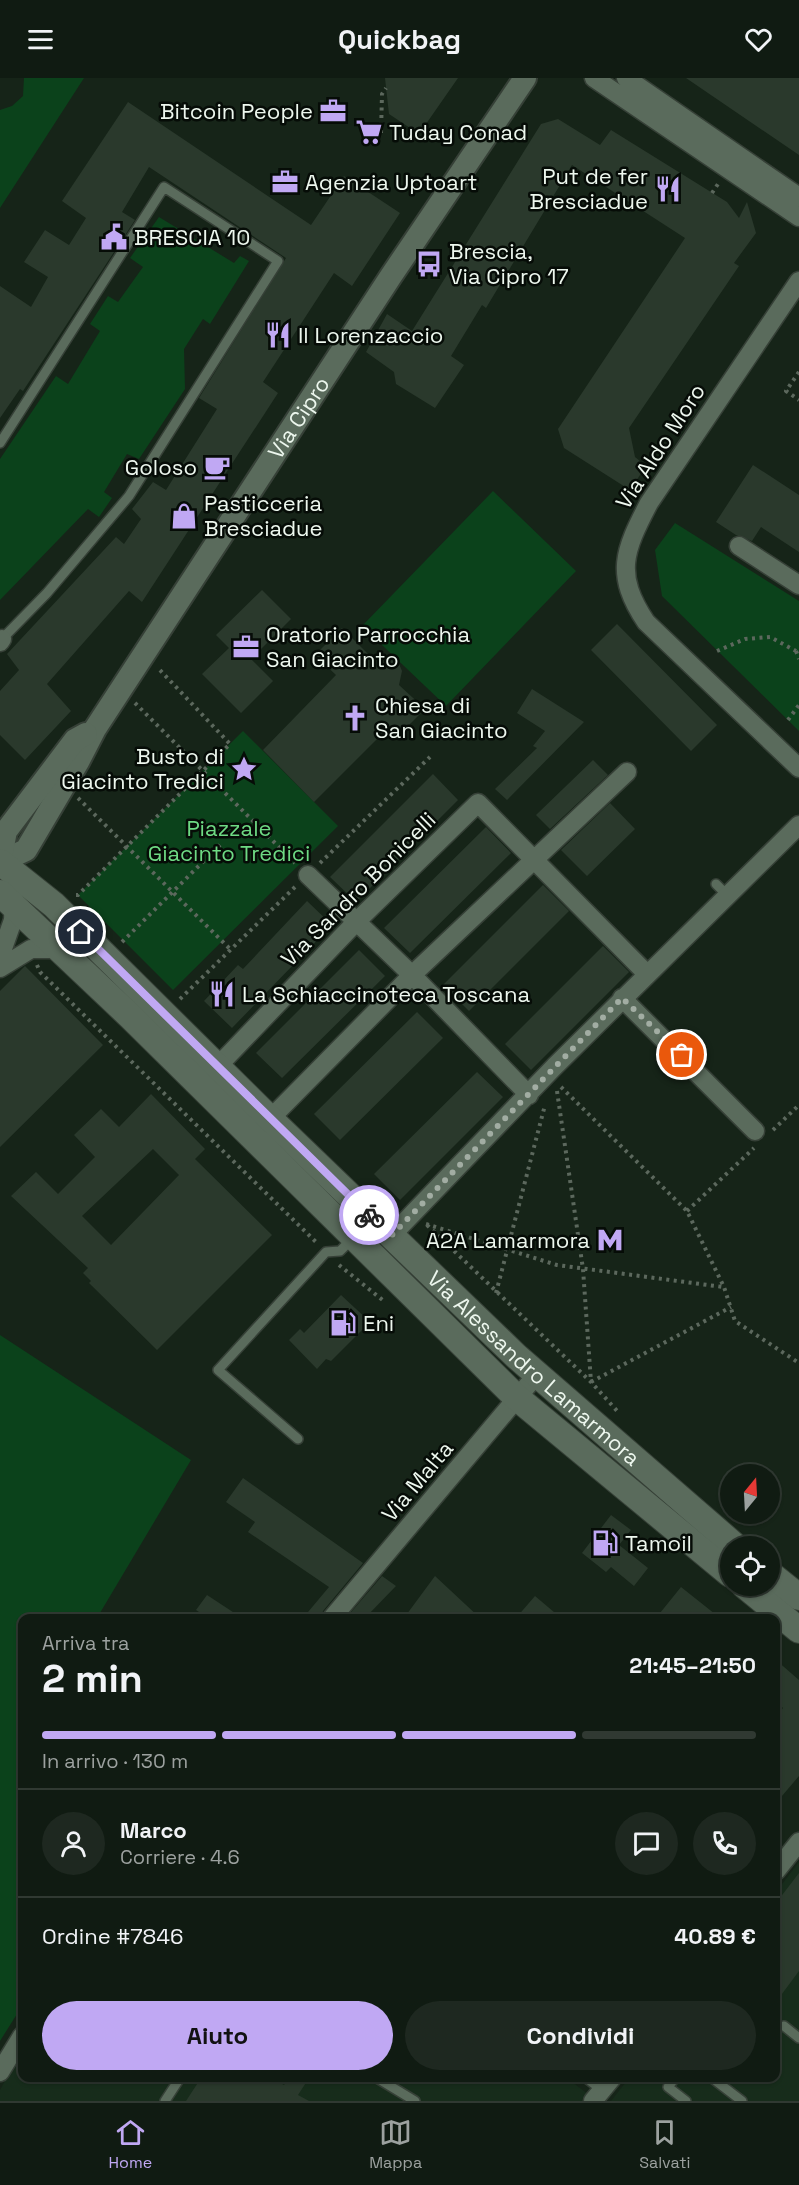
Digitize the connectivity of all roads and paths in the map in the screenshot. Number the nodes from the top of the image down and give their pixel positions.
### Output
1 (525, 78) edge
2 (594, 78) edge
3 (626, 78) edge
4 (386, 88) dead end
5 (381, 133) dead end
6 (799, 196) edge
7 (799, 217) edge
8 (799, 281) edge
9 (799, 372) edge
10 (799, 400) edge
11 (0, 443) edge
12 (739, 546) dead end
13 (799, 585) edge
14 (1, 640) edge
15 (798, 650) edge
16 (717, 651) dead end
17 (145, 654) junction
18 (799, 659) edge
19 (121, 690) junction
20 (799, 705) edge
21 (788, 720) dead end
22 (95, 729) junction
23 (799, 768) edge
24 (203, 771) junction
25 (627, 772) dead end
26 (64, 785) junction
27 (799, 825) edge
28 (3, 831) edge
29 (222, 843) dead end
30 (128, 846) junction
31 (535, 861) junction
32 (0, 862) edge
33 (308, 875) joint
34 (173, 891) junction
35 (72, 894) dead end
36 (7, 900) edge
37 (357, 921) junction
38 (116, 947) dead end
39 (60, 949) junction
40 (230, 949) dead end
41 (0, 957) edge
42 (0, 968) edge
43 (647, 974) junction
44 (412, 975) junction
45 (622, 998) junction
46 (217, 1067) junction
47 (537, 1098) junction
48 (799, 1105) edge
49 (270, 1119) junction
50 (759, 1138) junction
51 (687, 1211) junction
52 (420, 1218) junction
53 (391, 1236) junction
54 (353, 1238) junction
55 (508, 1248) junction
56 (583, 1269) junction
57 (724, 1287) junction
58 (496, 1293) junction
59 (731, 1307) junction
60 (799, 1363) edge
61 (538, 1374) junction
62 (591, 1382) junction
63 (516, 1397) junction
64 (298, 1439) dead end
65 (724, 1536) edge
66 (720, 1566) edge
67 (780, 1582) edge
68 (757, 1596) edge
69 (799, 1597) edge
70 (335, 1614) edge
71 (779, 1614) edge
72 (780, 1615) edge
73 (799, 1630) edge
74 (799, 1842) edge
75 (780, 1866) edge
76 (784, 2026) dead end
77 (799, 2038) edge
78 (18, 2042) edge
79 (2, 2065) edge
80 (177, 2082) edge
81 (384, 2082) edge
82 (672, 2082) edge
83 (717, 2082) edge
84 (165, 2101) edge
85 (415, 2101) edge
86 (686, 2101) edge
87 (742, 2101) edge

1 - 17 street, Via Cipro
2 - 7 street
3 - 6 street
4 - 5 path
8 - 23 street, Via Aldo Moro
9 - 10 path
11 - 14 lane
12 - 13 street
15 - 16 path
15 - 18 path
17 - 19 street, Via Cipro
17 - 24 path
19 - 22 street, Via Cipro
19 - 24 path
20 - 21 path
22 - 26 street, Via Cipro
22 - 28 street, Via Cipro
24 - 30 path
24 - 33 path
25 - 31 street
26 - 30 path
26 - 32 street, Via Cipro
27 - 43 street
28 - 32 street, Via Cipro
29 - 34 path
30 - 34 path
30 - 35 path
31 - 37 street, Via Sandro Bonicelli
31 - 43 street
31 - 44 street
32 - 36 street
32 - 46 main road, Via Alessandro Lamarmora
33 - 37 street
34 - 38 path
34 - 40 path
36 - 39 main road, Via Alessandro Lamarmora
36 - 41 street
37 - 44 street
37 - 46 street, Via Sandro Bonicelli
39 - 42 street
39 - 54 main road, Via Alessandro Lamarmora
43 - 45 street
44 - 47 street
44 - 49 street
45 - 47 street
45 - 50 street
46 - 49 main road, Via Alessandro Lamarmora
47 - 52 street
47 - 55 path
48 - 50 path
49 - 53 main road, Via Alessandro Lamarmora
50 - 51 path
51 - 56 path
51 - 57 path
52 - 53 street
52 - 55 path
52 - 58 path
53 - 61 main road, Via Alessandro Lamarmora
54 - 63 main road, Via Alessandro Lamarmora
54 - 64 lane
55 - 56 path
55 - 58 path
56 - 57 path
56 - 62 path
57 - 59 path
58 - 62 path
59 - 60 path
59 - 62 path
61 - 63 street, Via Malta
61 - 65 main road, Via Alessandro Lamarmora
63 - 66 main road, Via Alessandro Lamarmora
63 - 70 street, Via Malta
67 - 69 main road
68 - 71 main road
72 - 73 main road
74 - 75 street
76 - 77 lane
78 - 79 street
80 - 84 lane
81 - 85 lane
82 - 86 lane
83 - 87 lane

